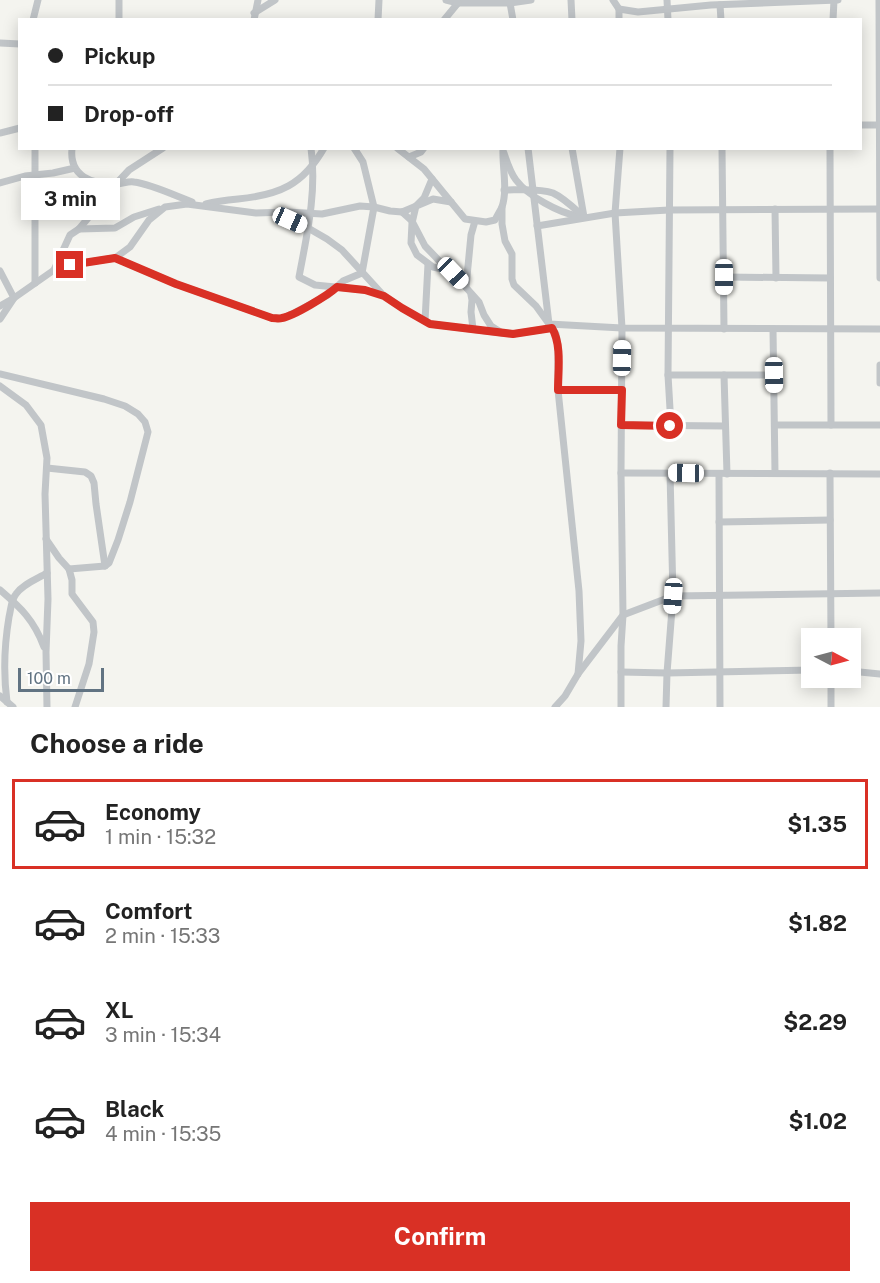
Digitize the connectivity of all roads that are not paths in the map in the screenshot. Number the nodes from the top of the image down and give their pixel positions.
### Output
1 (38, 0) edge
2 (118, 0) edge
3 (258, 0) edge
4 (275, 0) edge
5 (379, 0) edge
6 (446, 0) edge
7 (531, 0) edge
8 (572, 0) edge
9 (613, 0) edge
10 (834, 0) edge
11 (838, 0) edge
12 (879, 0) edge
13 (457, 2) edge
14 (492, 2) edge
15 (510, 3) junction
16 (712, 3) edge
17 (667, 4) edge
18 (720, 5) junction
19 (619, 9) junction
20 (254, 16) edge
21 (34, 18) edge
22 (119, 18) edge
23 (378, 18) edge
24 (445, 18) edge
25 (513, 18) edge
26 (572, 18) edge
27 (619, 18) edge
28 (721, 18) edge
29 (833, 18) edge
30 (0, 43) edge
31 (18, 44) edge
32 (862, 125) edge
33 (880, 125) edge
34 (18, 128) edge
35 (0, 132) edge
36 (35, 150) edge
37 (72, 150) edge
38 (160, 150) edge
39 (311, 150) edge
40 (323, 150) edge
41 (355, 150) edge
42 (400, 150) edge
43 (422, 150) edge
44 (503, 150) edge
45 (504, 150) edge
46 (528, 150) edge
47 (572, 150) edge
48 (620, 150) edge
49 (670, 150) edge
50 (722, 150) edge
51 (830, 150) edge
52 (409, 157) junction
53 (313, 165) junction
54 (75, 168) junction
55 (34, 175) junction
56 (432, 179) junction
57 (0, 183) edge
58 (116, 184) junction
59 (504, 190) junction
60 (531, 192) junction
61 (451, 202) junction
62 (202, 205) junction
63 (416, 206) junction
64 (165, 207) junction
65 (374, 207) junction
66 (501, 207) junction
67 (775, 209) junction
68 (829, 209) junction
69 (880, 209) edge
70 (669, 210) junction
71 (723, 211) junction
72 (272, 212) junction
73 (402, 212) junction
74 (615, 213) junction
75 (310, 214) junction
76 (584, 217) junction
77 (412, 221) junction
78 (475, 221) junction
79 (537, 226) junction
80 (308, 228) junction
81 (79, 229) junction
82 (115, 258) junction
83 (428, 264) junction
84 (54, 270) junction
85 (0, 271) edge
86 (450, 272) junction
87 (362, 273) junction
88 (724, 277) junction
89 (776, 278) junction
90 (830, 278) junction
91 (880, 278) edge
92 (35, 283) junction
93 (337, 287) junction
94 (468, 290) junction
95 (384, 296) junction
96 (14, 298) junction
97 (0, 306) edge
98 (0, 320) edge
99 (425, 321) junction
100 (550, 326) junction
101 (622, 327) junction
102 (668, 328) junction
103 (472, 329) junction
104 (724, 329) junction
105 (773, 329) junction
106 (830, 329) junction
107 (880, 329) edge
108 (502, 333) junction
109 (880, 364) edge
110 (0, 374) edge
111 (668, 375) junction
112 (724, 375) junction
113 (774, 375) junction
114 (880, 378) edge
115 (880, 383) edge
116 (0, 386) edge
117 (558, 390) junction
118 (622, 390) junction
119 (621, 425) junction
120 (831, 425) junction
121 (880, 425) edge
122 (670, 426) junction
123 (725, 426) junction
124 (775, 426) junction
125 (47, 468) junction
126 (621, 473) junction
127 (669, 473) junction
128 (775, 473) junction
129 (830, 473) junction
130 (723, 474) junction
131 (880, 474) edge
132 (830, 520) junction
133 (719, 522) junction
134 (46, 539) junction
135 (105, 566) junction
136 (69, 569) junction
137 (47, 573) junction
138 (0, 590) edge
139 (880, 593) edge
140 (720, 594) junction
141 (832, 594) junction
142 (673, 596) junction
143 (12, 600) junction
144 (623, 615) junction
145 (831, 628) edge
146 (46, 652) junction
147 (801, 670) edge
148 (719, 671) junction
149 (621, 672) junction
150 (861, 672) edge
151 (667, 673) junction
152 (578, 674) junction
153 (880, 674) edge
154 (831, 688) edge
155 (0, 696) edge
156 (10, 704) edge
157 (47, 707) edge
158 (75, 707) edge
159 (555, 707) edge
160 (621, 707) edge
161 (666, 707) edge
162 (720, 707) edge
163 (831, 707) edge

1 - 21 street
2 - 22 street
3 - 20 street
4 - 20 street
5 - 23 street
6 - 13 street
7 - 15 street
8 - 26 street
9 - 19 street
10 - 11 street
10 - 18 street
10 - 29 street
12 - 33 street
13 - 14 street
13 - 24 street
14 - 15 street
15 - 25 street
16 - 17 street
16 - 18 street
17 - 19 street
18 - 28 street
19 - 27 street
30 - 31 street
32 - 33 street
33 - 69 street
34 - 35 street
36 - 55 street
37 - 54 street
38 - 58 street
39 - 53 street
40 - 53 street
41 - 65 street
42 - 52 street
43 - 52 street
44 - 59 street
45 - 60 street
46 - 60 street
47 - 76 street
48 - 74 street
49 - 70 street
50 - 71 street
51 - 68 street
52 - 56 street
53 - 62 street
53 - 75 street
54 - 55 street
54 - 58 street
55 - 57 street
55 - 92 street
56 - 61 street
56 - 63 street
58 - 62 street
58 - 81 street
59 - 60 street
59 - 66 street
60 - 76 street
60 - 76 street
60 - 79 street
61 - 63 street
61 - 78 street
62 - 64 street
62 - 72 street
63 - 73 street
63 - 77 street
64 - 81 street
64 - 82 street
65 - 73 street
65 - 75 street
65 - 87 street
66 - 78 street
66 - 100 street
67 - 68 street
67 - 71 street
67 - 89 street
68 - 69 street
68 - 90 street
69 - 91 street
70 - 71 street
70 - 74 street
70 - 102 street
71 - 88 street
72 - 75 street
72 - 80 street
73 - 77 street
74 - 76 street
74 - 101 street
75 - 80 street
76 - 79 street
77 - 83 street
77 - 86 street
78 - 94 street
79 - 100 street
80 - 87 street
80 - 93 street
81 - 84 street
82 - 84 street
82 - 93 street
83 - 86 street
83 - 99 street
84 - 92 street
85 - 96 street
86 - 94 street
87 - 93 street
87 - 95 street
88 - 89 street
88 - 104 street
89 - 90 street
90 - 106 street
92 - 96 street
93 - 95 street
94 - 103 street
94 - 108 street
95 - 99 street
96 - 97 street
96 - 98 street
99 - 103 street
100 - 101 street
100 - 108 street
100 - 117 street
101 - 102 street
101 - 118 street
102 - 104 street
102 - 111 street
103 - 108 street
104 - 105 street
105 - 106 street
105 - 113 street
106 - 107 street
106 - 120 street
109 - 114 street
110 - 135 street
111 - 112 street
111 - 122 street
112 - 113 street
112 - 123 street
113 - 124 street
114 - 115 street
116 - 125 street
117 - 118 street
117 - 152 street
118 - 119 street
119 - 122 street
119 - 126 street
120 - 121 street
120 - 124 street
122 - 123 street
123 - 130 street
124 - 128 street
125 - 134 street
125 - 135 street
126 - 127 street
126 - 144 street
127 - 130 street
127 - 142 street
128 - 129 street
128 - 130 street
129 - 131 street
129 - 132 street
130 - 133 street
132 - 133 street
132 - 141 street
133 - 140 street
134 - 136 street
134 - 137 street
135 - 136 street
136 - 158 street
137 - 143 street
137 - 146 street
138 - 143 street
139 - 141 street
140 - 141 street
140 - 142 street
140 - 148 street
141 - 145 street
142 - 144 street
142 - 151 street
143 - 146 street
143 - 156 street
144 - 149 street
144 - 152 street
146 - 157 street
147 - 148 street
148 - 151 street
148 - 162 street
149 - 151 street
149 - 160 street
150 - 153 street
151 - 161 street
152 - 159 street
154 - 163 street
155 - 156 street

